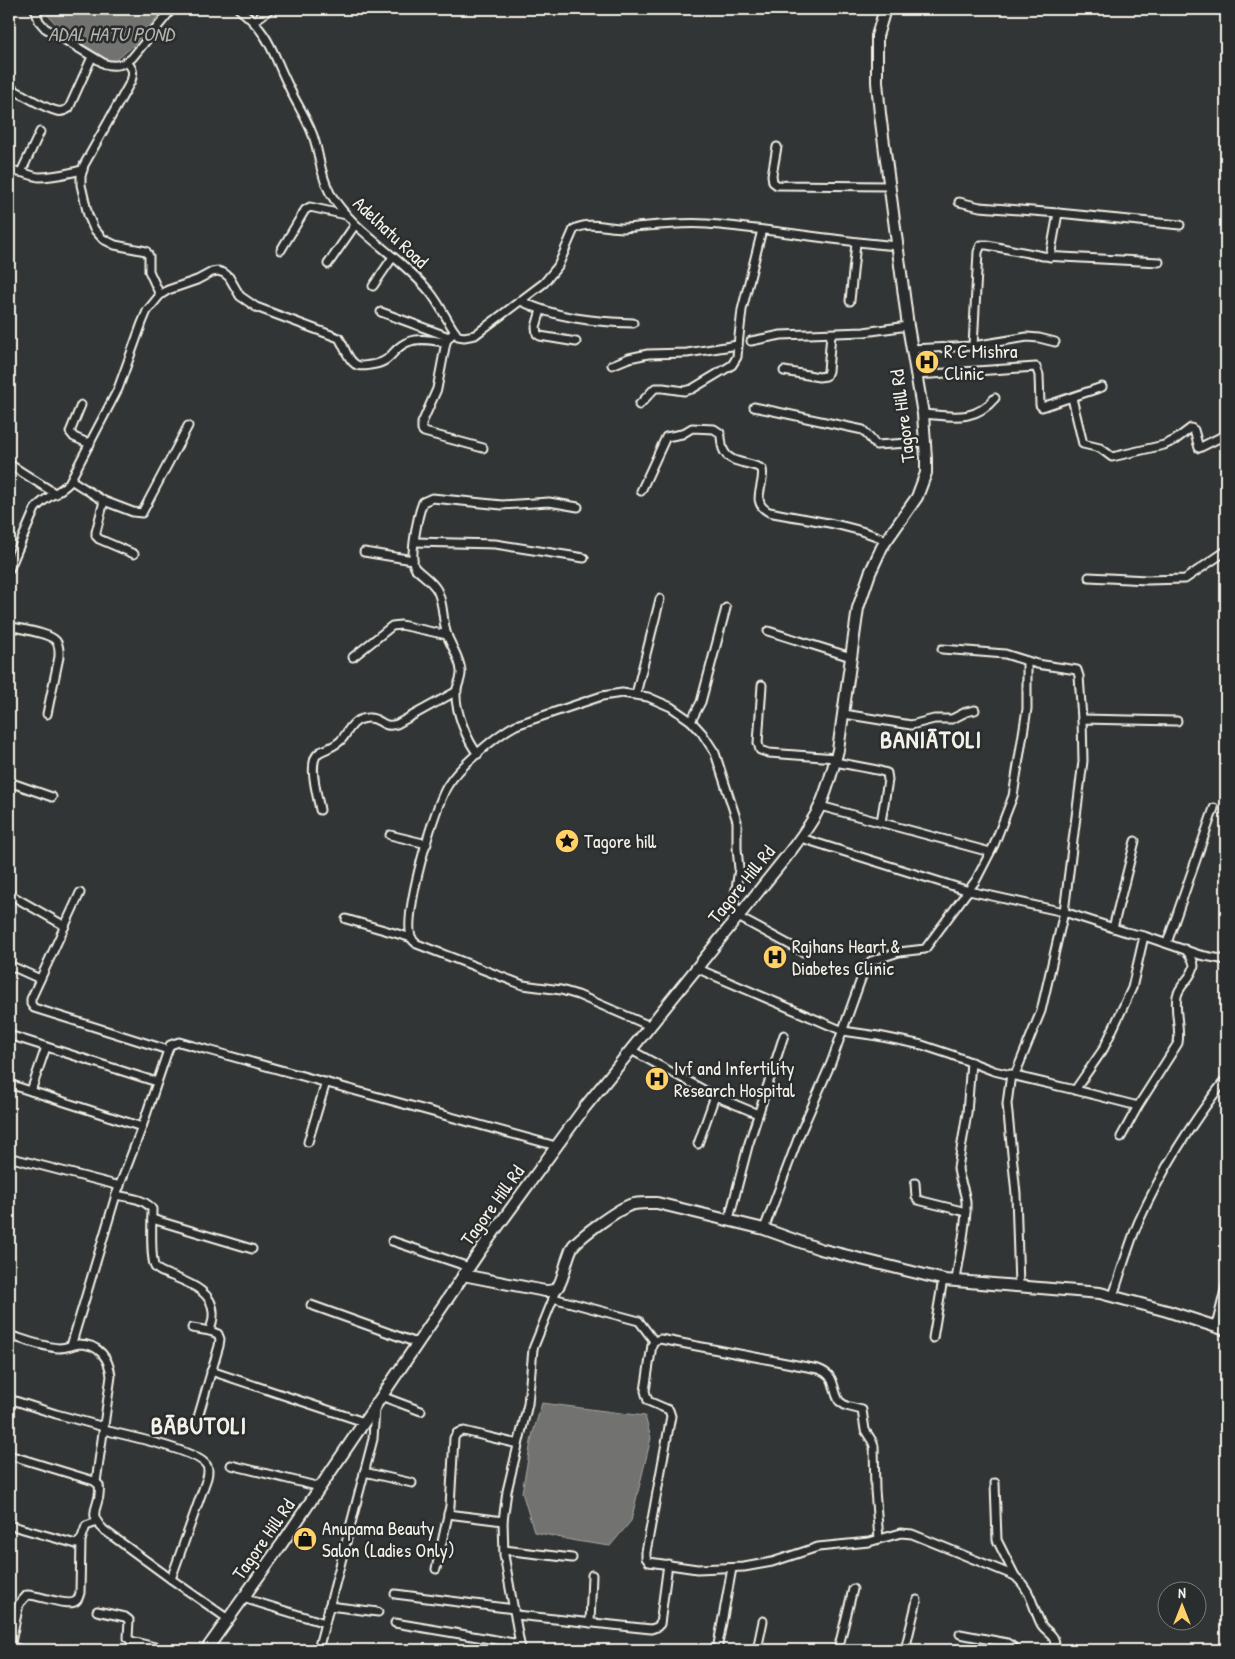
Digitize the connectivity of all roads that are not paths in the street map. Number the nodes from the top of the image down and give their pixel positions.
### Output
1 (35, 9) edge
2 (172, 9) edge
3 (239, 9) edge
4 (270, 9) edge
5 (885, 9) edge
6 (254, 21) junction
7 (92, 57) junction
8 (127, 62) junction
9 (9, 87) edge
10 (40, 132) dead end
11 (777, 147) dead end
12 (83, 170) junction
13 (21, 172) junction
14 (888, 186) junction
15 (9, 192) edge
16 (959, 202) dead end
17 (1058, 213) junction
18 (346, 215) junction
19 (355, 225) junction
20 (1180, 225) dead end
21 (762, 230) junction
22 (856, 243) junction
23 (898, 246) junction
24 (281, 250) dead end
25 (1050, 257) junction
26 (393, 258) junction
27 (1159, 262) dead end
28 (328, 264) dead end
29 (374, 286) dead end
30 (160, 295) junction
31 (521, 301) junction
32 (850, 301) dead end
33 (541, 310) junction
34 (380, 312) dead end
35 (633, 323) dead end
36 (908, 326) junction
37 (832, 334) junction
38 (450, 337) junction
39 (751, 341) dead end
40 (576, 342) dead end
41 (1055, 342) dead end
42 (738, 345) junction
43 (973, 346) junction
44 (911, 349) junction
45 (612, 365) dead end
46 (784, 371) dead end
47 (916, 375) junction
48 (1102, 387) dead end
49 (995, 398) dead end
50 (1072, 398) junction
51 (81, 405) dead end
52 (640, 405) dead end
53 (754, 407) dead end
54 (923, 414) junction
55 (188, 426) dead end
56 (1226, 438) edge
57 (925, 442) junction
58 (90, 444) junction
59 (484, 448) dead end
60 (9, 464) edge
61 (71, 480) junction
62 (641, 491) dead end
63 (56, 494) junction
64 (104, 501) junction
65 (578, 507) dead end
66 (886, 540) junction
67 (415, 542) junction
68 (1226, 551) edge
69 (364, 552) dead end
70 (134, 554) dead end
71 (584, 558) dead end
72 (413, 560) junction
73 (9, 570) edge
74 (1089, 577) dead end
75 (660, 599) dead end
76 (726, 608) dead end
77 (9, 626) edge
78 (768, 631) dead end
79 (447, 635) junction
80 (942, 649) dead end
81 (352, 657) dead end
82 (851, 658) junction
83 (1027, 661) junction
84 (762, 685) dead end
85 (457, 691) junction
86 (636, 694) junction
87 (975, 710) dead end
88 (47, 714) dead end
89 (844, 714) junction
90 (1082, 719) junction
91 (691, 721) junction
92 (1177, 721) dead end
93 (478, 754) junction
94 (835, 760) junction
95 (9, 782) edge
96 (52, 797) dead end
97 (820, 806) junction
98 (1214, 808) dead end
99 (320, 810) dead end
100 (881, 822) junction
101 (390, 835) dead end
102 (801, 838) junction
103 (1135, 841) dead end
104 (427, 844) junction
105 (990, 852) junction
106 (970, 890) junction
107 (80, 893) dead end
108 (9, 894) edge
109 (1064, 912) junction
110 (738, 917) junction
111 (346, 920) dead end
112 (65, 926) junction
113 (1113, 928) junction
114 (1144, 936) junction
115 (412, 938) junction
116 (1167, 943) junction
117 (1184, 949) junction
118 (803, 952) dead end
119 (1225, 958) edge
120 (9, 965) edge
121 (696, 968) junction
122 (40, 980) junction
123 (650, 1026) junction
124 (843, 1030) junction
125 (9, 1035) edge
126 (784, 1035) dead end
127 (46, 1047) junction
128 (168, 1050) junction
129 (631, 1050) junction
130 (971, 1062) junction
131 (1013, 1074) junction
132 (1226, 1080) edge
133 (157, 1082) junction
134 (326, 1082) junction
135 (9, 1084) edge
136 (1075, 1090) junction
137 (31, 1091) junction
138 (715, 1096) junction
139 (1138, 1106) junction
140 (758, 1114) junction
141 (142, 1127) junction
142 (1121, 1137) dead end
143 (308, 1142) dead end
144 (698, 1144) dead end
145 (556, 1146) junction
146 (16, 1159) dead end
147 (914, 1183) dead end
148 (120, 1186) junction
149 (116, 1195) junction
150 (966, 1212) junction
151 (152, 1219) junction
152 (729, 1219) junction
153 (764, 1229) junction
154 (392, 1241) dead end
155 (252, 1249) dead end
156 (466, 1271) junction
157 (943, 1279) junction
158 (956, 1281) junction
159 (1019, 1286) junction
160 (1226, 1286) edge
161 (555, 1293) junction
162 (1113, 1296) junction
163 (310, 1305) dead end
164 (1216, 1326) junction
165 (192, 1328) dead end
166 (1226, 1330) edge
167 (210, 1331) junction
168 (9, 1335) edge
169 (932, 1338) dead end
170 (654, 1341) junction
171 (417, 1343) junction
172 (71, 1346) junction
173 (211, 1371) junction
174 (381, 1396) junction
175 (9, 1399) edge
176 (375, 1406) junction
177 (421, 1411) dead end
178 (364, 1422) junction
179 (196, 1424) dead end
180 (104, 1428) junction
181 (518, 1444) junction
182 (9, 1455) edge
183 (231, 1465) dead end
184 (364, 1472) junction
185 (96, 1482) junction
186 (995, 1483) dead end
187 (412, 1484) dead end
188 (320, 1487) junction
189 (448, 1514) junction
190 (503, 1521) junction
191 (96, 1522) junction
192 (9, 1525) edge
193 (879, 1539) junction
194 (82, 1540) junction
195 (504, 1550) junction
196 (572, 1558) dead end
197 (668, 1564) junction
198 (732, 1568) junction
199 (436, 1570) dead end
200 (592, 1575) dead end
201 (1015, 1576) junction
202 (170, 1579) junction
203 (852, 1589) dead end
204 (395, 1594) dead end
205 (243, 1598) junction
206 (917, 1600) dead end
207 (329, 1606) junction
208 (97, 1611) dead end
209 (378, 1612) dead end
210 (515, 1612) junction
211 (228, 1619) junction
212 (763, 1621) dead end
213 (325, 1623) junction
214 (395, 1623) dead end
215 (590, 1623) junction
216 (960, 1634) dead end
217 (9, 1646) edge
218 (520, 1647) edge
219 (22, 1650) edge
220 (167, 1650) edge
221 (206, 1650) edge
222 (318, 1650) edge
223 (717, 1650) edge
224 (757, 1650) edge
225 (838, 1650) edge
226 (904, 1650) edge
227 (1014, 1650) edge
228 (1052, 1650) edge

1 - 7 street
2 - 8 street
3 - 6 street, Adelhatu Road
4 - 6 street
5 - 14 main road, Tagore Hill Rd
6 - 18 street, Adelhatu Road
7 - 8 street
7 - 9 street
8 - 12 street
10 - 13 street
11 - 14 street
12 - 13 street
12 - 30 street
13 - 15 street
14 - 23 main road, Tagore Hill Rd
16 - 17 street
17 - 20 street
17 - 25 street
18 - 19 street, Adelhatu Road
18 - 24 street
19 - 26 street, Adelhatu Road
19 - 28 street
21 - 22 street
21 - 31 street
21 - 42 street
22 - 23 street
22 - 32 street
23 - 36 main road, Tagore Hill Rd
25 - 27 street
25 - 43 street
26 - 29 street
26 - 38 street, Adelhatu Road
30 - 38 street
30 - 58 street
31 - 33 street
31 - 38 street
33 - 35 street
33 - 40 street
34 - 38 street
36 - 37 street
36 - 44 main road, Tagore Hill Rd
37 - 39 street
37 - 46 street
38 - 59 street
41 - 43 street
42 - 45 street
42 - 52 street
43 - 44 street
44 - 47 main road, Tagore Hill Rd
47 - 50 street
47 - 54 main road, Tagore Hill Rd
48 - 50 street
49 - 54 street
50 - 56 street
51 - 58 street
53 - 57 street
54 - 57 main road, Tagore Hill Rd
55 - 64 street
57 - 66 main road, Tagore Hill Rd
58 - 61 street
60 - 63 street
61 - 63 street
61 - 64 street
62 - 66 street
63 - 73 street
64 - 70 street
65 - 67 street
66 - 82 main road, Tagore Hill Rd
67 - 71 street
67 - 72 street
68 - 74 street
69 - 72 street
72 - 79 street
75 - 86 street
76 - 91 street
77 - 88 street
78 - 82 street
79 - 81 street
79 - 85 street
80 - 83 street
82 - 89 main road, Tagore Hill Rd
83 - 90 street
83 - 105 street
84 - 94 street
85 - 93 street
85 - 99 street
86 - 91 street
86 - 93 street
87 - 89 street
89 - 94 main road, Tagore Hill Rd
90 - 92 street
90 - 109 street
91 - 110 street
93 - 104 street
94 - 97 main road, Tagore Hill Rd
94 - 100 street
95 - 96 street
97 - 100 street
97 - 102 main road, Tagore Hill Rd
98 - 116 street
100 - 105 street
101 - 104 street
102 - 106 street
102 - 110 main road, Tagore Hill Rd
103 - 113 street
104 - 115 street
105 - 106 street
106 - 109 street
106 - 124 street
107 - 112 street
108 - 112 street
109 - 113 street
109 - 131 street
110 - 118 street
110 - 121 main road, Tagore Hill Rd
111 - 115 street
112 - 122 street
113 - 114 street
114 - 116 street
114 - 136 street
115 - 123 street
116 - 117 street
117 - 119 street
117 - 139 street
120 - 122 street
121 - 123 main road, Tagore Hill Rd
121 - 124 street
122 - 128 street
123 - 129 main road, Tagore Hill Rd
124 - 130 street
124 - 153 street
125 - 127 street
126 - 140 street
127 - 133 street
127 - 137 street
128 - 133 street
128 - 134 street
129 - 138 street
129 - 145 main road, Tagore Hill Rd
130 - 131 street
130 - 150 street
131 - 136 street
131 - 159 street
132 - 162 street
133 - 141 street
134 - 143 street
134 - 145 street
135 - 137 street
136 - 139 street
137 - 141 street
138 - 140 street
138 - 144 street
139 - 142 street
140 - 152 street
141 - 148 street
145 - 156 main road, Tagore Hill Rd
146 - 148 street
147 - 150 street
148 - 149 street
149 - 151 street
149 - 172 street
150 - 158 street
151 - 155 street
151 - 167 street
152 - 153 main road
152 - 161 main road
153 - 157 main road
154 - 156 street
156 - 161 main road
156 - 171 main road, Tagore Hill Rd
157 - 158 main road
157 - 169 street
158 - 159 main road
159 - 162 main road
160 - 164 street
161 - 170 street
161 - 181 street
162 - 164 main road
163 - 171 street
164 - 166 main road
165 - 167 street
167 - 173 street
168 - 172 street
170 - 193 street
170 - 197 street
171 - 174 main road, Tagore Hill Rd
172 - 180 street
173 - 178 street
173 - 179 street
174 - 176 main road, Tagore Hill Rd
174 - 177 street
175 - 180 street
176 - 178 main road, Tagore Hill Rd
176 - 184 street
178 - 188 main road, Tagore Hill Rd
180 - 185 street
180 - 202 street
181 - 189 street
181 - 190 street
182 - 185 street
183 - 188 street
184 - 187 street
184 - 207 street
185 - 191 street
186 - 201 street
188 - 205 main road, Tagore Hill Rd
189 - 190 street
189 - 199 street
190 - 195 street
191 - 194 street
191 - 202 street
192 - 194 street
193 - 198 street
193 - 201 street
194 - 217 street
195 - 196 street
195 - 210 street
197 - 198 street
197 - 215 street
198 - 223 street
200 - 215 street
201 - 228 street
202 - 211 street
203 - 225 street
204 - 210 street
205 - 211 main road, Tagore Hill Rd
205 - 213 street
206 - 226 street
207 - 209 street
207 - 213 street
208 - 220 street
210 - 215 street
210 - 218 street
211 - 221 main road, Tagore Hill Rd
212 - 224 street
213 - 222 street
214 - 218 street
216 - 227 street
217 - 219 street

